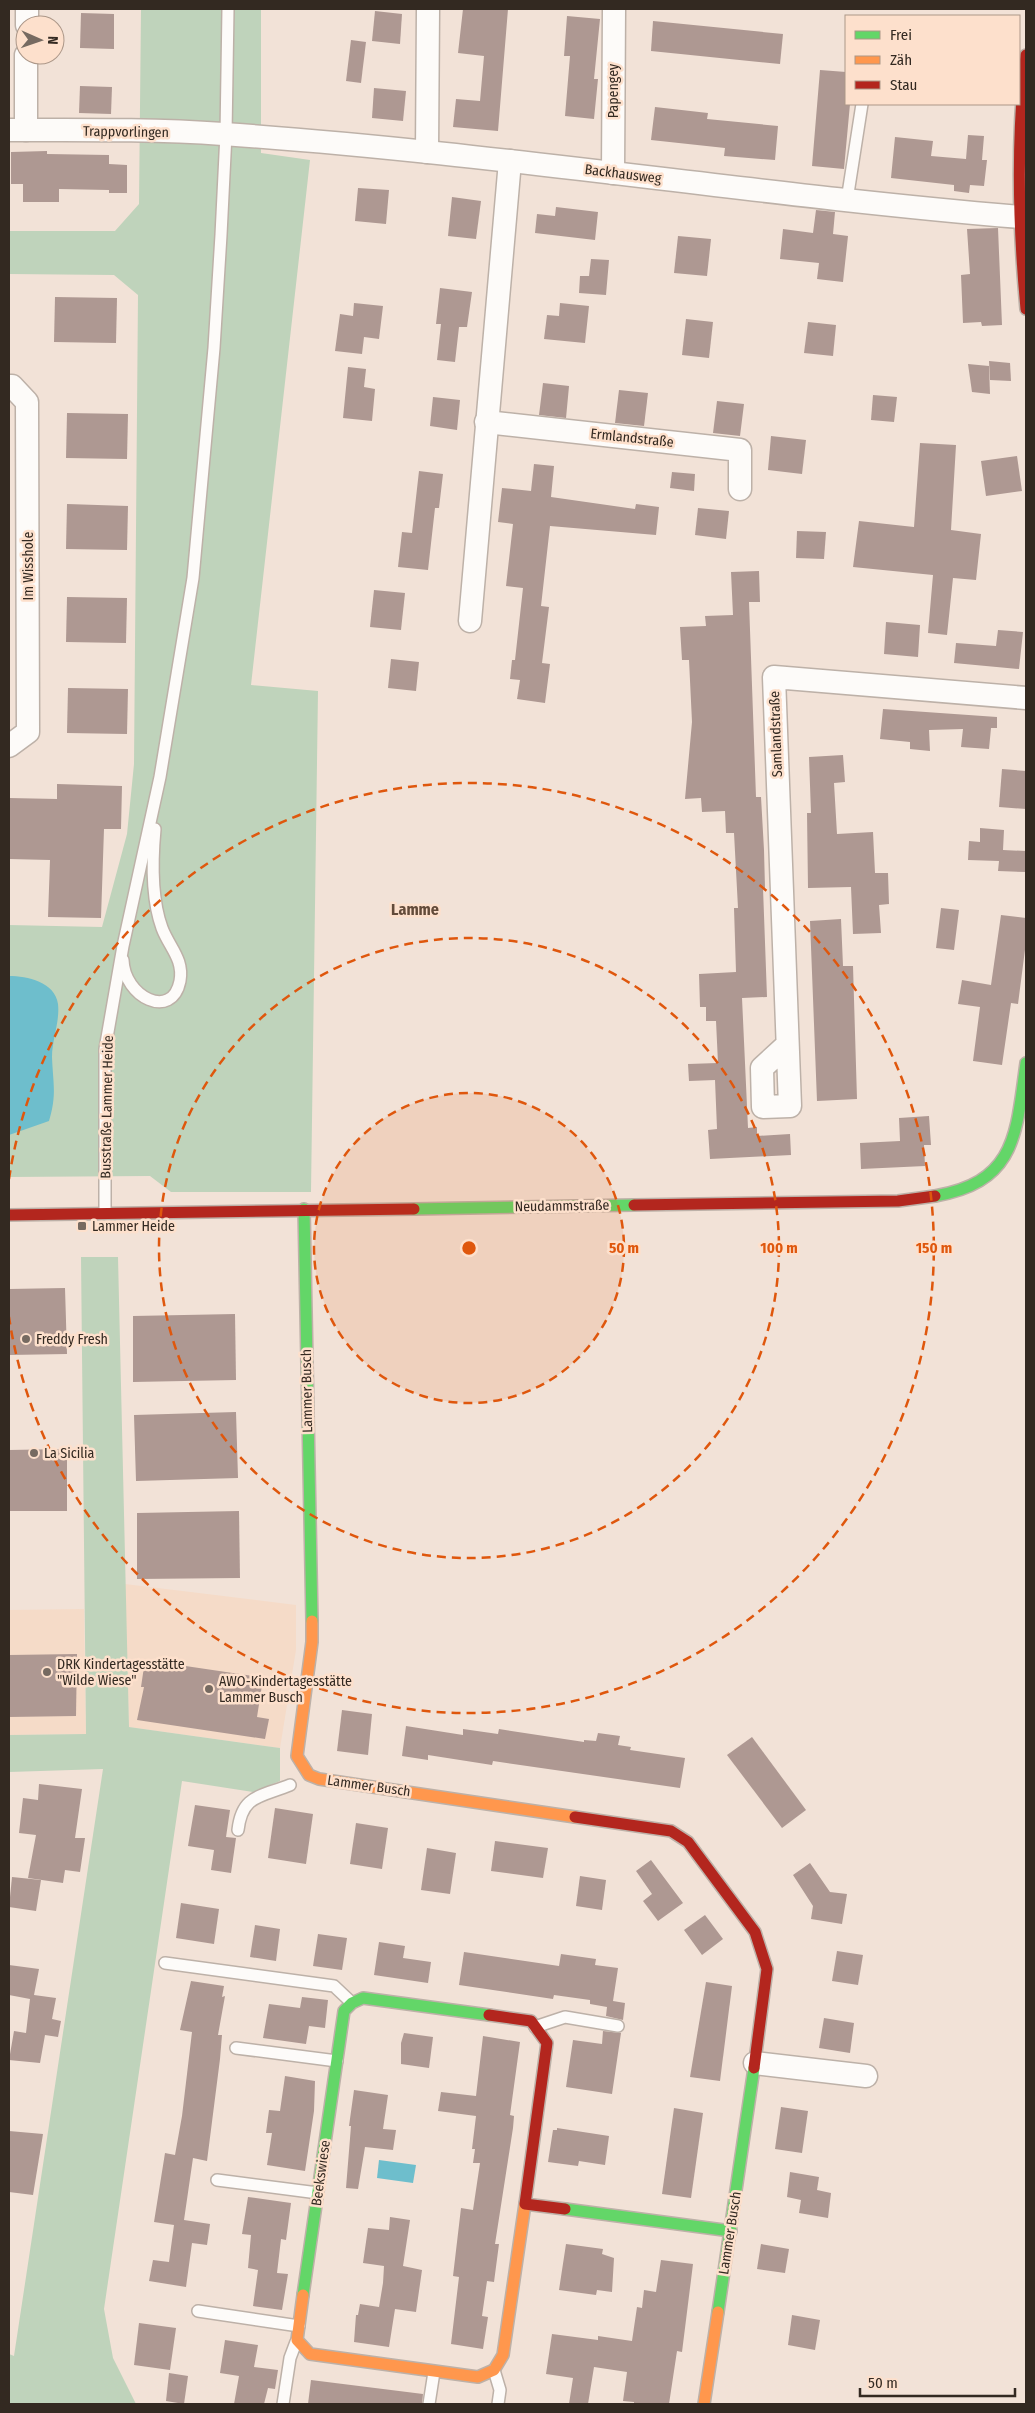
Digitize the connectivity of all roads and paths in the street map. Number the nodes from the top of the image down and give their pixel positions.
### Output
1 (228, 9) edge
2 (428, 9) edge
3 (614, 9) edge
4 (1026, 55) edge
5 (25, 65) edge
6 (862, 105) edge
7 (17, 130) edge
8 (226, 134) junction
9 (427, 152) junction
10 (510, 161) junction
11 (613, 173) junction
12 (847, 200) junction
13 (1020, 217) junction
14 (1026, 309) edge
15 (9, 386) edge
16 (486, 422) junction
17 (740, 489) dead end
18 (470, 621) dead end
19 (1026, 698) edge
20 (9, 746) edge
21 (160, 777) junction
22 (123, 946) junction
23 (787, 1045) dead end
24 (1026, 1063) edge
25 (304, 1209) junction
26 (105, 1212) junction
27 (9, 1215) edge
28 (290, 1785) dead end
29 (238, 1830) dead end
30 (165, 1963) dead end
31 (352, 2003) junction
32 (618, 2026) dead end
33 (535, 2027) junction
34 (236, 2048) dead end
35 (336, 2061) junction
36 (755, 2063) junction
37 (866, 2076) dead end
38 (218, 2180) dead end
39 (318, 2193) junction
40 (526, 2204) junction
41 (730, 2231) junction
42 (198, 2311) dead end
43 (299, 2326) junction
44 (297, 2340) junction
45 (494, 2370) junction
46 (434, 2372) junction
47 (283, 2404) edge
48 (429, 2404) edge
49 (498, 2404) edge
50 (704, 2404) edge

1 - 8 lane
2 - 9 street
3 - 11 street, Papengey
4 - 13 street
5 - 7 street, Trappvorlingen
6 - 12 lane
7 - 8 street, Trappvorlingen
8 - 9 street, Backhausweg
8 - 21 lane
9 - 10 street, Backhausweg
10 - 11 street, Backhausweg
10 - 16 street
11 - 12 street, Backhausweg
12 - 13 street, Backhausweg
13 - 14 street
15 - 20 street, Im Wisshole
16 - 17 street, Ermlandstraße
16 - 18 street
19 - 23 street, Samlandstraße
21 - 22 lane, Busstraße Lammer Heide
21 - 22 lane
22 - 26 lane, Busstraße Lammer Heide
24 - 25 street, Neudammstraße
25 - 26 street, Neudammstraße
25 - 36 street, Lammer Busch
26 - 27 street, Neudammstraße
28 - 29 lane
30 - 31 lane
31 - 33 street
31 - 35 street, Beekswiese
32 - 33 lane
33 - 40 street
34 - 35 lane
35 - 39 street, Beekswiese
36 - 37 street
36 - 41 street, Lammer Busch
38 - 39 lane
39 - 43 street, Beekswiese
40 - 41 street
40 - 45 street
41 - 50 street, Lammer Busch
42 - 43 lane
43 - 44 street, Beekswiese
44 - 46 street
44 - 47 lane
45 - 46 street
45 - 49 lane
46 - 48 lane

